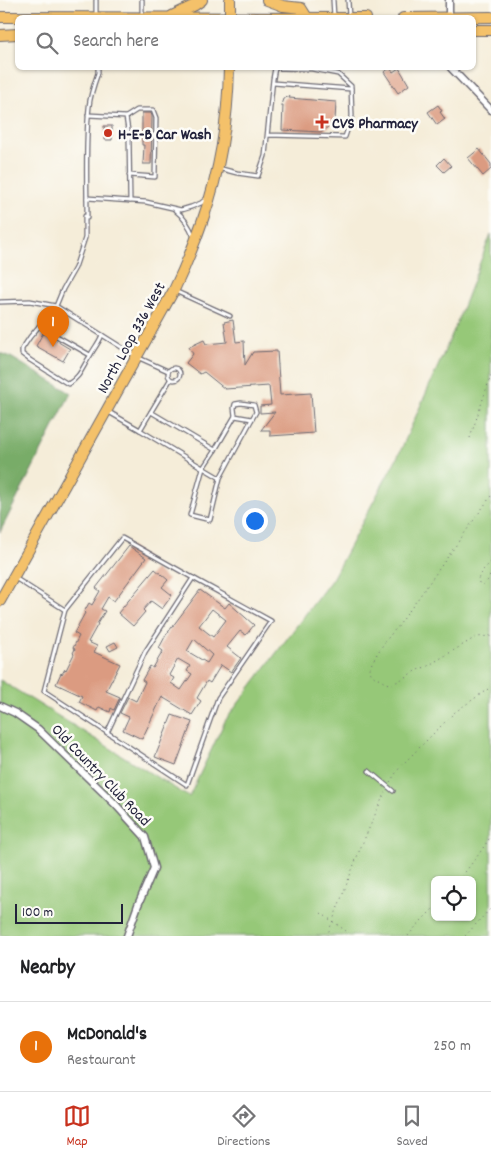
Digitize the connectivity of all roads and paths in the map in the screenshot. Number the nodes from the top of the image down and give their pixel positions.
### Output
1 (96, 0) edge
2 (142, 0) edge
3 (202, 0) edge
4 (230, 0) edge
5 (267, 0) edge
6 (333, 0) edge
7 (348, 0) edge
8 (449, 0) edge
9 (96, 15) edge
10 (142, 15) edge
11 (173, 15) edge
12 (230, 15) edge
13 (305, 15) edge
14 (334, 15) edge
15 (349, 15) edge
16 (449, 15) edge
17 (0, 17) edge
18 (15, 17) edge
19 (476, 17) edge
20 (491, 17) edge
21 (476, 30) edge
22 (491, 30) edge
23 (15, 34) edge
24 (0, 35) edge
25 (98, 70) edge
26 (223, 70) edge
27 (229, 70) edge
28 (275, 70) edge
29 (321, 70) edge
30 (453, 70) edge
31 (229, 81) junction
32 (273, 83) junction
33 (351, 89) junction
34 (491, 110) edge
35 (88, 116) junction
36 (126, 117) junction
37 (268, 135) junction
38 (218, 168) junction
39 (129, 175) junction
40 (211, 194) junction
41 (87, 198) junction
42 (130, 201) junction
43 (172, 208) junction
44 (194, 244) junction
45 (174, 290) junction
46 (0, 302) edge
47 (56, 306) junction
48 (230, 316) dead end
49 (39, 326) junction
50 (102, 335) junction
51 (90, 355) junction
52 (137, 357) junction
53 (168, 371) junction
54 (491, 375) edge
55 (170, 380) junction
56 (107, 411) junction
57 (151, 412) junction
58 (235, 416) junction
59 (252, 419) junction
60 (140, 430) junction
61 (470, 438) dead end
62 (215, 450) junction
63 (203, 468) junction
64 (220, 478) junction
65 (491, 496) edge
66 (491, 562) edge
67 (491, 573) edge
68 (13, 577) junction
69 (193, 578) junction
70 (0, 601) edge
71 (65, 610) junction
72 (491, 636) edge
73 (491, 687) edge
74 (0, 706) edge
75 (106, 733) junction
76 (369, 771) dead end
77 (387, 787) junction
78 (392, 791) dead end
79 (491, 836) edge
80 (462, 876) edge
81 (491, 908) edge
82 (431, 911) edge
83 (321, 913) dead end
84 (333, 922) junction
85 (346, 931) dead end
86 (127, 936) edge
87 (327, 936) edge
88 (408, 936) edge
89 (465, 936) edge

1 - 9 lane
2 - 10 lane
3 - 11 main road
4 - 12 main road
5 - 13 main road
6 - 14 lane
7 - 15 lane
8 - 16 street
17 - 18 main road
19 - 20 main road
21 - 22 main road
23 - 24 main road
25 - 35 lane
26 - 31 main road
27 - 31 main road, North Loop 336 West
28 - 32 lane
29 - 33 lane
30 - 34 street
31 - 38 main road, North Loop 336 West
32 - 33 lane
32 - 37 lane
33 - 37 lane
35 - 36 lane
35 - 41 lane
36 - 39 lane
36 - 39 lane
37 - 38 lane
38 - 40 main road, North Loop 336 West
39 - 42 lane
40 - 43 lane
40 - 44 main road, North Loop 336 West
41 - 42 lane
41 - 47 lane
42 - 43 lane
43 - 44 lane
44 - 45 main road, North Loop 336 West
45 - 48 lane
45 - 52 main road, North Loop 336 West
46 - 47 lane
47 - 49 lane
47 - 50 lane
49 - 51 lane
49 - 51 lane
50 - 51 lane
50 - 52 lane
52 - 53 lane
52 - 56 main road, North Loop 336 West
53 - 55 lane
53 - 55 lane
54 - 61 path
55 - 57 lane
56 - 60 lane
56 - 68 main road, North Loop 336 West
57 - 60 lane
57 - 62 lane
58 - 59 lane
58 - 59 lane
58 - 62 lane
59 - 64 lane
60 - 63 lane
62 - 63 lane
63 - 64 lane
63 - 64 lane
65 - 72 path
66 - 67 path
68 - 70 main road, North Loop 336 West
68 - 71 lane
69 - 71 lane
69 - 75 lane
69 - 75 lane
71 - 75 lane
73 - 77 path
74 - 86 street, Old Country Club Road
76 - 77 lane
77 - 78 lane
77 - 84 path
79 - 80 path
81 - 89 path
82 - 88 path
83 - 84 path
84 - 85 path
84 - 87 path

